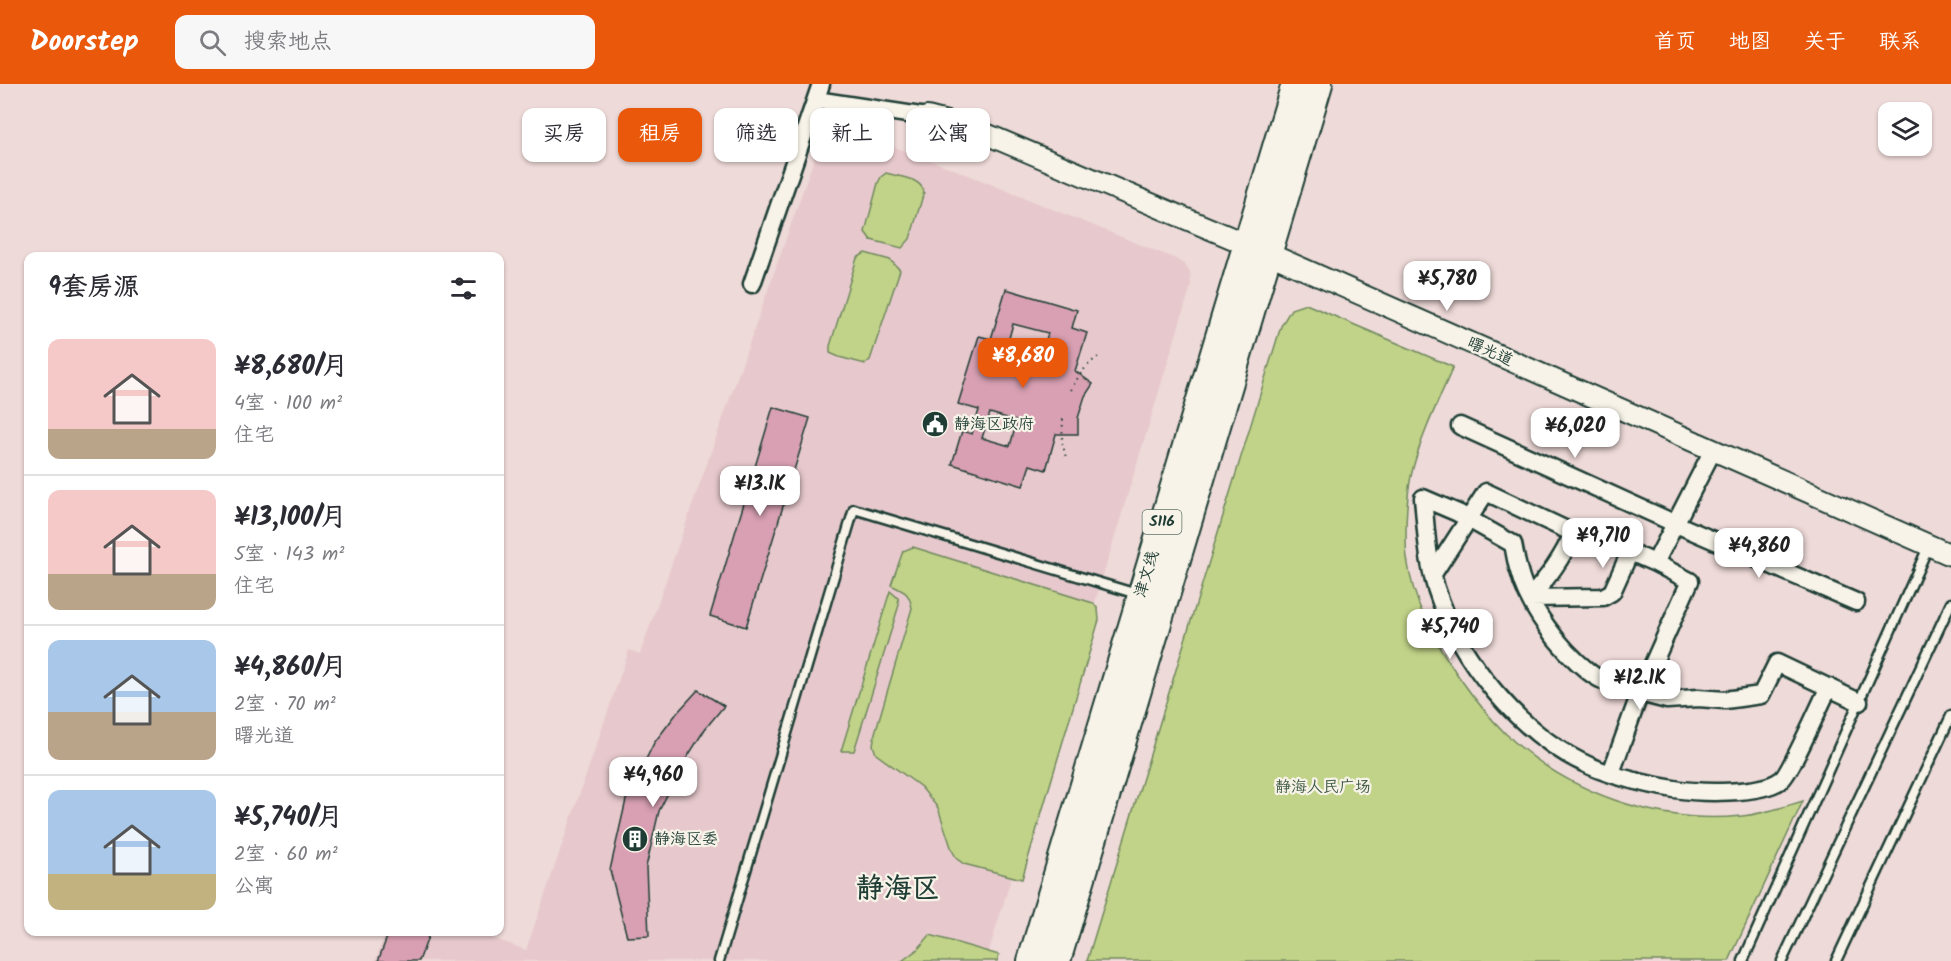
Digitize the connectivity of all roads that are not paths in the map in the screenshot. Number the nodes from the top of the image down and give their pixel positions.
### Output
1 (1295, 84) edge
2 (1319, 84) edge
3 (818, 92) edge
4 (906, 112) edge
5 (990, 136) edge
6 (1257, 249) junction
7 (752, 284) dead end
8 (1460, 426) dead end
9 (1713, 450) junction
10 (1469, 519) junction
11 (1676, 524) junction
12 (1929, 545) junction
13 (1951, 555) edge
14 (1655, 563) junction
15 (1433, 574) junction
16 (1530, 598) junction
17 (1152, 599) junction
18 (1856, 602) dead end
19 (1951, 603) edge
20 (1829, 687) junction
21 (1640, 693) junction
22 (1859, 702) junction
23 (1951, 716) edge
24 (1611, 773) junction
25 (719, 961) edge
26 (1031, 961) edge
27 (1057, 961) edge
28 (1743, 961) edge
29 (1782, 961) edge
30 (1836, 961) edge

1 - 6 main road, 津文线 / S116
2 - 6 main road, 津文线 / S116
3 - 4 street
3 - 7 street
5 - 6 street, 曙光道
6 - 9 street, 曙光道
6 - 17 main road, 津文线 / S116
8 - 11 street
9 - 11 street
9 - 12 street, 曙光道
10 - 15 street
10 - 15 street
10 - 16 street
10 - 16 street
11 - 14 street
11 - 18 street
12 - 13 street, 曙光道
12 - 22 lane
14 - 16 street
14 - 21 street
15 - 24 street
16 - 21 street
17 - 25 lane
17 - 26 main road, 津文线 / S116
17 - 27 main road, 津文线 / S116
19 - 29 lane
20 - 21 street
20 - 22 street
20 - 24 street
21 - 24 street
22 - 28 lane
23 - 30 lane

